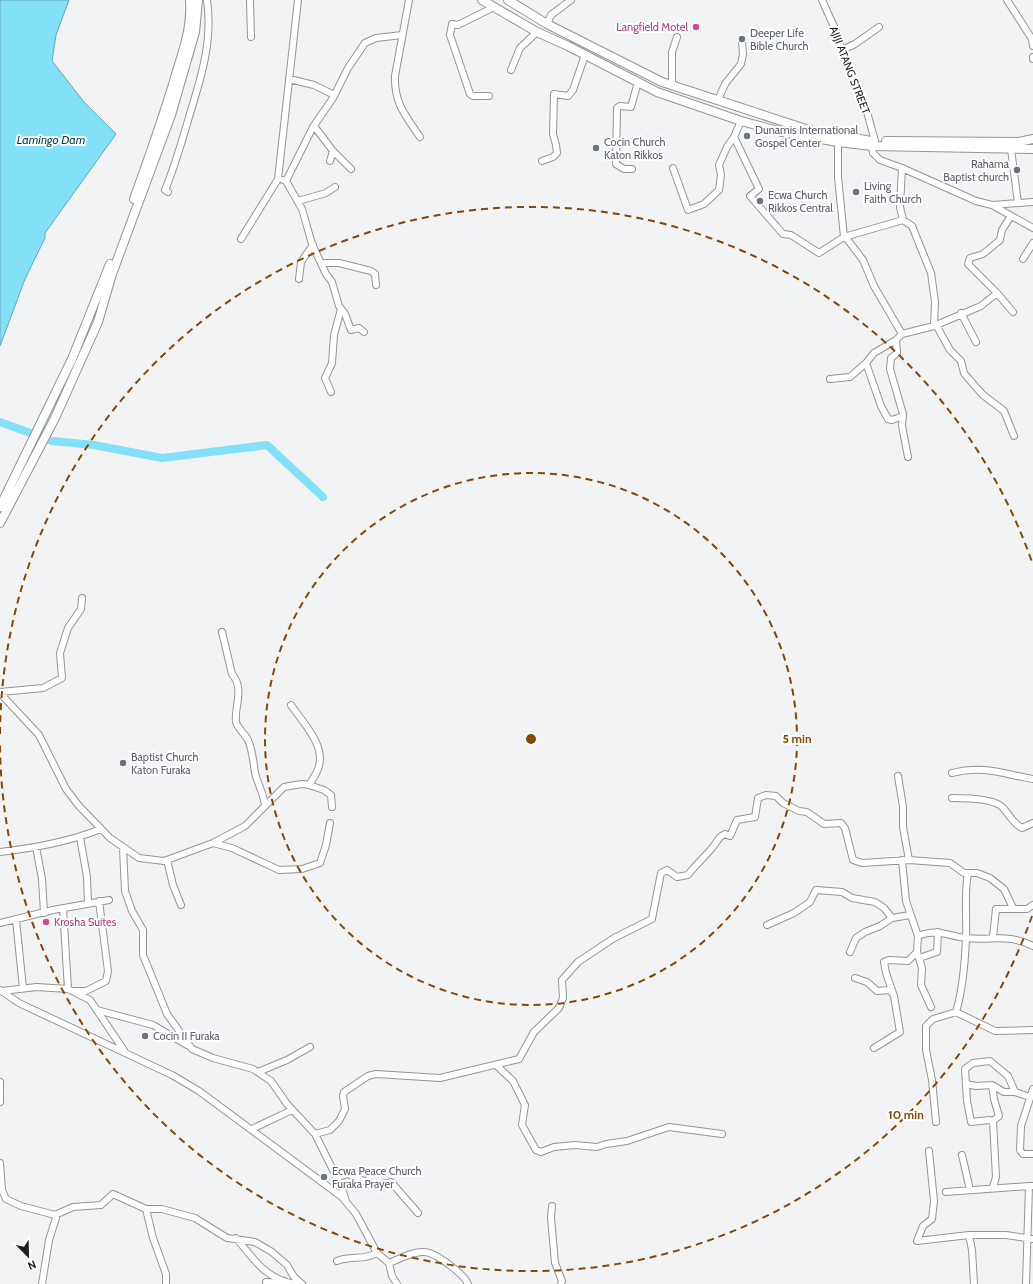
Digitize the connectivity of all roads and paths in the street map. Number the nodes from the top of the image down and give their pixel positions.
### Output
1 (190, 0) edge
2 (198, 0) edge
3 (207, 0) edge
4 (250, 0) edge
5 (298, 0) edge
6 (409, 0) edge
7 (482, 0) edge
8 (508, 0) edge
9 (571, 0) edge
10 (822, 0) edge
11 (1007, 0) edge
12 (494, 7) junction
13 (547, 24) junction
14 (879, 27) dead end
15 (537, 32) junction
16 (402, 35) junction
17 (251, 37) dead end
18 (678, 37) dead end
19 (742, 41) dead end
20 (1033, 46) edge
21 (842, 50) junction
22 (585, 55) junction
23 (511, 70) dead end
24 (289, 79) junction
25 (638, 82) junction
26 (672, 85) junction
27 (334, 95) junction
28 (489, 96) dead end
29 (718, 100) junction
30 (741, 121) junction
31 (314, 126) junction
32 (420, 137) dead end
33 (734, 137) junction
34 (1033, 139) edge
35 (838, 142) junction
36 (873, 144) junction
37 (1011, 149) junction
38 (1033, 149) edge
39 (333, 151) junction
40 (330, 161) dead end
41 (542, 161) dead end
42 (632, 168) dead end
43 (673, 168) dead end
44 (902, 168) junction
45 (351, 169) dead end
46 (278, 179) junction
47 (286, 181) junction
48 (335, 187) dead end
49 (168, 192) dead end
50 (298, 201) junction
51 (1033, 202) edge
52 (1018, 203) junction
53 (992, 205) junction
54 (1011, 216) junction
55 (903, 220) junction
56 (1033, 228) edge
57 (844, 237) junction
58 (241, 239) dead end
59 (1033, 243) edge
60 (313, 245) junction
61 (1023, 259) dead end
62 (321, 263) junction
63 (299, 279) dead end
64 (376, 285) dead end
65 (997, 293) junction
66 (341, 309) junction
67 (1013, 312) dead end
68 (961, 313) junction
69 (935, 325) junction
70 (364, 332) dead end
71 (902, 334) junction
72 (896, 340) junction
73 (976, 342) dead end
74 (866, 363) junction
75 (830, 379) dead end
76 (331, 392) dead end
77 (903, 416) junction
78 (1014, 436) dead end
79 (34, 450) junction
80 (908, 457) dead end
81 (0, 507) edge
82 (0, 523) edge
83 (82, 598) dead end
84 (222, 632) dead end
85 (0, 693) edge
86 (291, 706) dead end
87 (952, 773) dead end
88 (898, 776) dead end
89 (1033, 779) edge
90 (309, 785) junction
91 (952, 798) dead end
92 (265, 806) junction
93 (332, 807) dead end
94 (330, 823) dead end
95 (1033, 823) edge
96 (101, 829) junction
97 (80, 837) junction
98 (213, 843) junction
99 (36, 847) junction
100 (122, 848) junction
101 (0, 852) edge
102 (167, 860) junction
103 (906, 860) junction
104 (968, 873) junction
105 (109, 900) dead end
106 (99, 901) junction
107 (88, 903) junction
108 (181, 905) dead end
109 (1033, 905) edge
110 (63, 908) junction
111 (1013, 908) junction
112 (44, 913) junction
113 (910, 915) junction
114 (892, 918) junction
115 (16, 920) junction
116 (0, 923) edge
117 (767, 925) dead end
118 (938, 932) junction
119 (918, 936) junction
120 (992, 937) junction
121 (966, 938) junction
122 (1033, 946) edge
123 (850, 952) dead end
124 (918, 955) junction
125 (855, 978) dead end
126 (23, 988) junction
127 (1, 990) edge
128 (70, 990) junction
129 (894, 996) junction
130 (930, 1007) dead end
131 (97, 1010) junction
132 (956, 1012) junction
133 (1033, 1030) edge
134 (310, 1046) dead end
135 (192, 1048) junction
136 (874, 1048) dead end
137 (126, 1054) junction
138 (496, 1065) junction
139 (258, 1072) junction
140 (0, 1082) edge
141 (966, 1084) junction
142 (992, 1085) junction
143 (1033, 1089) edge
144 (1015, 1092) junction
145 (1030, 1097) junction
146 (0, 1102) edge
147 (292, 1110) junction
148 (993, 1121) junction
149 (936, 1122) dead end
150 (252, 1129) junction
151 (315, 1134) junction
152 (722, 1134) dead end
153 (929, 1151) dead end
154 (1033, 1154) edge
155 (962, 1155) dead end
156 (0, 1163) edge
157 (336, 1178) junction
158 (1031, 1186) edge
159 (993, 1187) junction
160 (970, 1190) junction
161 (946, 1192) dead end
162 (347, 1203) junction
163 (552, 1206) dead end
164 (146, 1209) junction
165 (418, 1213) dead end
166 (55, 1215) junction
167 (969, 1235) junction
168 (236, 1238) junction
169 (1031, 1239) edge
170 (377, 1253) junction
171 (336, 1260) dead end
172 (389, 1263) junction
173 (263, 1270) junction
174 (266, 1283) edge
175 (288, 1283) junction
176 (42, 1284) edge
177 (166, 1284) edge
178 (295, 1284) edge
179 (302, 1284) edge
180 (397, 1284) edge
181 (468, 1284) edge
182 (561, 1284) edge
183 (974, 1284) edge
184 (1026, 1284) edge

1 - 79 main road
2 - 79 main road
3 - 49 street
4 - 17 street
5 - 24 street
6 - 16 street
7 - 12 main road
8 - 13 main road
9 - 13 street
10 - 21 street, AJIJI ATANG STREET
11 - 20 street
12 - 15 main road
12 - 28 street
13 - 26 main road
14 - 21 street
15 - 22 main road
15 - 23 street
16 - 27 street
16 - 32 street
18 - 26 street
19 - 29 street
21 - 36 street, AJIJI ATANG STREET
22 - 25 main road
22 - 41 street
24 - 27 street
24 - 46 street
25 - 30 main road
25 - 42 street
26 - 29 main road
27 - 31 street
29 - 36 main road
30 - 33 street
30 - 35 main road
31 - 39 street
31 - 47 street
33 - 43 street
33 - 57 street
34 - 36 main road
35 - 36 main road
35 - 57 street
36 - 37 main road
36 - 44 street
37 - 38 main road
37 - 52 street
39 - 40 street
39 - 45 street
44 - 53 street
44 - 55 street
46 - 47 street
46 - 58 street
47 - 50 street
48 - 50 street
50 - 60 street
51 - 52 street
52 - 53 street
53 - 54 street
54 - 56 street
54 - 65 street
55 - 57 street
55 - 69 street
57 - 71 street
59 - 61 street
60 - 62 street
60 - 63 street
62 - 64 street
62 - 66 street
65 - 67 street
65 - 68 street
66 - 70 street
66 - 76 street
68 - 69 street
68 - 73 street
69 - 71 street
69 - 78 street
71 - 72 street
72 - 74 street
72 - 77 street
74 - 75 street
74 - 77 street
77 - 80 street
79 - 81 main road
79 - 82 main road
83 - 85 street
84 - 92 street
85 - 96 street
86 - 90 street
87 - 89 street
88 - 103 street
90 - 92 street
90 - 93 street
91 - 95 street
92 - 98 street
94 - 98 street
96 - 97 street
96 - 100 street
97 - 99 street
97 - 107 street
98 - 102 street
99 - 101 street
99 - 112 street
100 - 102 street
100 - 135 street
102 - 108 street
103 - 104 street
103 - 113 street
103 - 138 street
104 - 111 street
104 - 121 street
105 - 106 street
106 - 107 street
106 - 128 street
107 - 110 street
109 - 111 street
110 - 112 street
110 - 128 street
111 - 120 street
112 - 115 street
113 - 114 street
113 - 119 street
114 - 117 street
114 - 123 street
115 - 116 street
115 - 126 street
118 - 119 street
118 - 121 street
118 - 124 street
119 - 124 street
120 - 121 street
120 - 122 street
121 - 132 street
124 - 129 street
124 - 130 street
125 - 129 street
126 - 127 street
126 - 128 street
127 - 137 street
128 - 131 street
129 - 136 street
131 - 135 street
131 - 137 street
132 - 133 street
132 - 149 street
134 - 139 street
135 - 139 street
137 - 150 street
138 - 151 street
138 - 152 street
139 - 147 street
140 - 146 street
141 - 142 street
141 - 144 street
141 - 148 street
142 - 144 street
142 - 148 street
143 - 145 street
144 - 145 street
145 - 154 street
147 - 150 street
147 - 151 street
148 - 159 street
150 - 162 street
151 - 157 street
153 - 167 street
155 - 160 street
156 - 166 street
157 - 162 street
157 - 165 street
158 - 159 street
158 - 169 street
159 - 160 street
160 - 161 street
162 - 170 street
163 - 182 street
164 - 166 street
164 - 168 street
164 - 177 street
166 - 176 street
167 - 169 street
167 - 183 street
168 - 173 street
168 - 179 street
169 - 184 street
170 - 171 street
170 - 172 street
172 - 180 street
172 - 181 street
173 - 174 street
173 - 175 street
174 - 175 street
175 - 178 street

